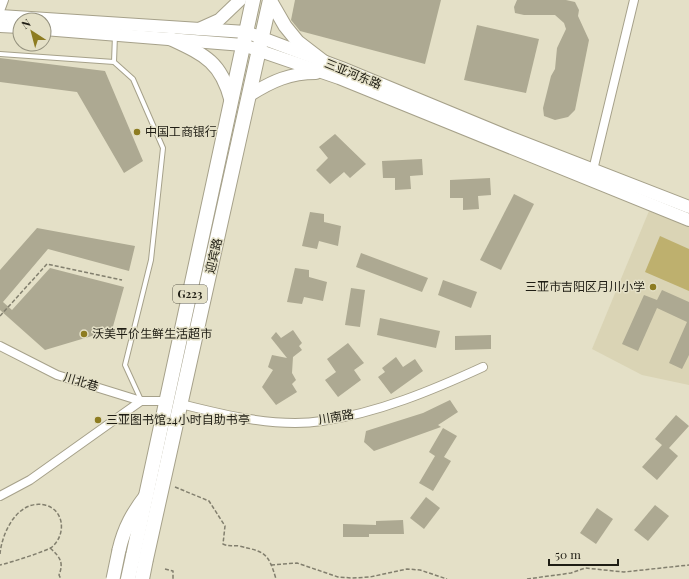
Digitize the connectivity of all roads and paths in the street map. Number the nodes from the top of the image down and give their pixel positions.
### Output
1 (4, 0) edge
2 (240, 0) edge
3 (253, 0) edge
4 (270, 0) edge
5 (634, 0) edge
6 (0, 11) edge
7 (0, 16) edge
8 (0, 26) edge
9 (12, 27) edge
10 (52, 30) edge
11 (197, 30) junction
12 (115, 35) junction
13 (171, 39) junction
14 (244, 39) junction
15 (261, 44) junction
16 (0, 54) edge
17 (114, 62) junction
18 (325, 68) junction
19 (250, 95) junction
20 (232, 100) junction
21 (593, 170) junction
22 (689, 207) edge
23 (689, 220) edge
24 (122, 280) dead end
25 (0, 316) edge
26 (0, 346) edge
27 (484, 367) dead end
28 (141, 401) junction
29 (167, 401) junction
30 (181, 404) junction
31 (163, 483) junction
32 (147, 494) junction
33 (0, 496) edge
34 (50, 548) junction
35 (0, 554) edge
36 (140, 558) junction
37 (0, 565) edge
38 (271, 565) junction
39 (689, 566) edge
40 (165, 569) dead end
41 (61, 579) edge
42 (113, 579) edge
43 (128, 579) edge
44 (142, 579) edge
45 (173, 579) edge
46 (276, 579) edge
47 (447, 579) edge
48 (527, 579) edge

1 - 6 street
2 - 11 main road
3 - 14 highway, 迎宾路 / G223
4 - 15 highway, 迎宾路 / G223
4 - 18 main road
5 - 21 street
7 - 11 main road, 三亚河东路
8 - 9 main road
10 - 12 main road, 三亚河东路
11 - 14 main road, 三亚河东路
12 - 13 main road, 三亚河东路
12 - 17 lane
13 - 14 main road, 三亚河东路
13 - 20 main road
14 - 15 main road, 三亚河东路
14 - 20 highway, 迎宾路 / G223
15 - 18 main road, 三亚河东路
15 - 19 highway, 迎宾路 / G223
16 - 17 lane
17 - 28 lane
18 - 19 main road
18 - 21 main road, 三亚河东路
18 - 23 main road, 三亚河东路
19 - 30 highway, 迎宾路 / G223
20 - 29 highway, 迎宾路 / G223
21 - 22 main road, 三亚河东路
24 - 25 path
26 - 28 street, 川北巷
27 - 30 street, 川南路
28 - 29 street, 川北巷
28 - 33 street
29 - 32 highway, 迎宾路 / G223
30 - 31 highway, 迎宾路 / G223
31 - 36 highway, 迎宾路 / G223
31 - 38 path
32 - 36 highway, 迎宾路 / G223
32 - 42 main road, bridge
34 - 35 path
34 - 37 path
34 - 41 path
36 - 43 highway, G223, bridge
36 - 44 highway, G223, bridge
38 - 46 path
38 - 47 path
39 - 48 path
40 - 45 path

